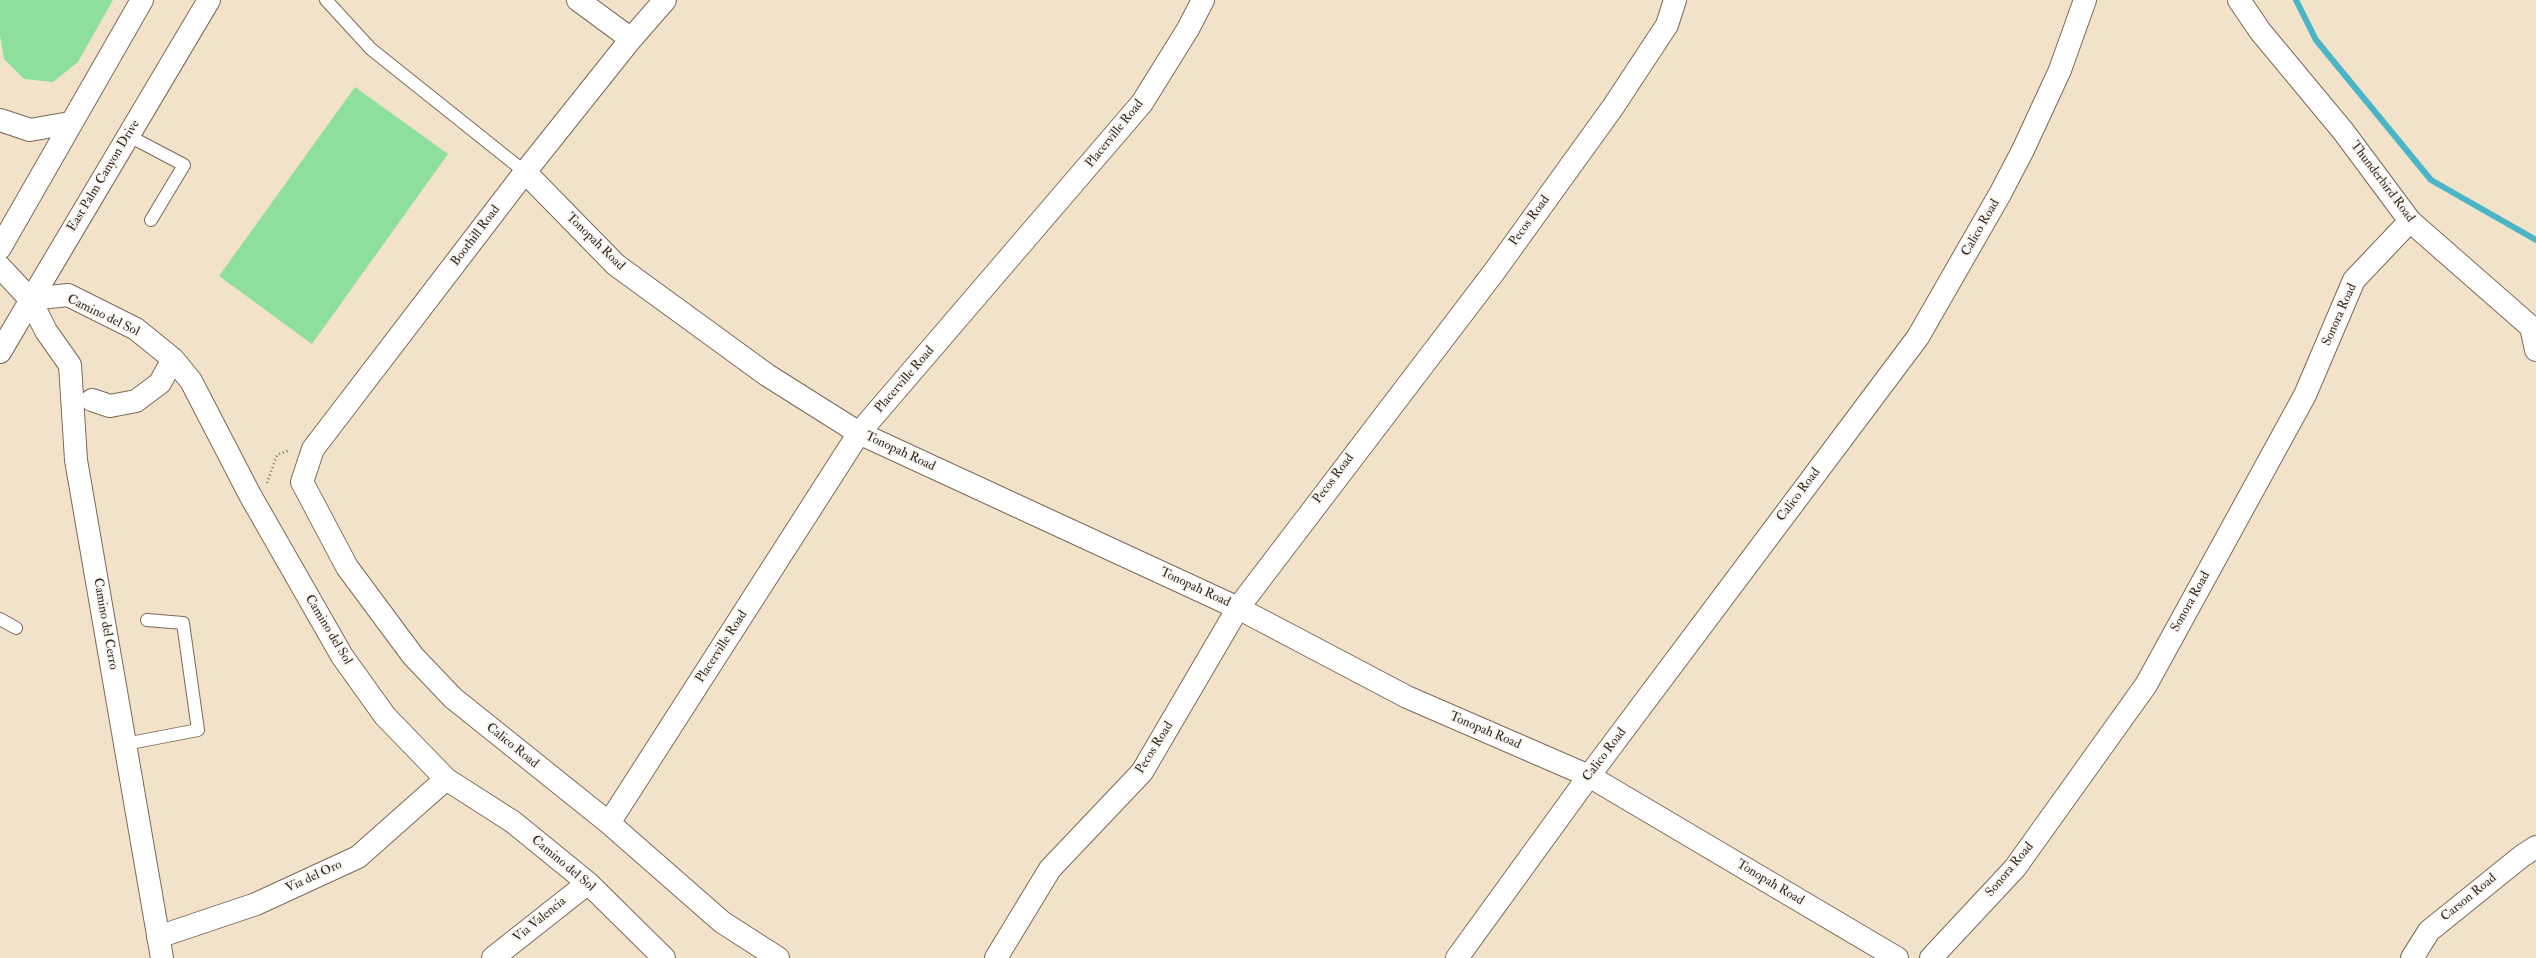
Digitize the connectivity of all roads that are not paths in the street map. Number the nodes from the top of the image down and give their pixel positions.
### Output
1 (142, 0) edge
2 (210, 0) edge
3 (326, 0) edge
4 (578, 0) edge
5 (665, 0) edge
6 (1203, 0) edge
7 (1675, 0) edge
8 (2085, 0) edge
9 (2239, 0) edge
10 (631, 39) junction
11 (0, 120) edge
12 (70, 123) junction
13 (129, 136) junction
14 (525, 172) junction
15 (152, 220) dead end
16 (2410, 221) junction
17 (0, 248) edge
18 (0, 267) edge
19 (30, 299) junction
20 (2533, 326) edge
21 (2536, 350) edge
22 (0, 352) edge
23 (173, 359) junction
24 (85, 408) junction
25 (859, 433) junction
26 (302, 482) joint
27 (1238, 608) junction
28 (0, 618) edge
29 (147, 620) dead end
30 (16, 628) dead end
31 (126, 744) junction
32 (1589, 776) junction
33 (446, 779) junction
34 (609, 823) junction
35 (2536, 847) edge
36 (588, 882) junction
37 (158, 937) junction
38 (162, 958) edge
39 (493, 958) edge
40 (664, 958) edge
41 (778, 958) edge
42 (996, 958) edge
43 (1457, 958) edge
44 (1897, 958) edge
45 (1931, 958) edge
46 (2412, 958) edge

1 - 12 street
2 - 13 street, East Palm Canyon Drive
3 - 14 lane
4 - 10 street
5 - 10 street, Boothill Road
6 - 25 street, Placerville Road
7 - 27 street, Pecos Road
8 - 32 street, Calico Road
9 - 16 street, Thunderbird Road
10 - 14 street, Boothill Road
11 - 12 street
12 - 17 street
13 - 15 lane
13 - 19 street, East Palm Canyon Drive
14 - 25 street, Tonopah Road
14 - 26 street, Boothill Road
16 - 20 street, Thunderbird Road
16 - 45 street, Sonora Road
18 - 19 street
19 - 22 street, East Palm Canyon Drive
19 - 23 street, Camino del Sol
19 - 24 street
20 - 21 street, Thunderbird Road
23 - 24 street
23 - 33 street, Camino del Sol
24 - 31 street, Camino del Cerro
25 - 27 street, Tonopah Road
25 - 34 street, Placerville Road
26 - 34 street, Calico Road
27 - 32 street, Tonopah Road
27 - 42 street, Pecos Road
28 - 30 lane
29 - 31 lane
31 - 37 street, Camino del Cerro
32 - 43 street, Calico Road
32 - 44 street, Tonopah Road
33 - 36 street, Camino del Sol
33 - 37 street, Via del Oro
34 - 41 street, Calico Road
35 - 46 street, Carson Road
36 - 39 street, Via Valencia
36 - 40 street, Camino del Sol
37 - 38 street, Camino del Cerro

